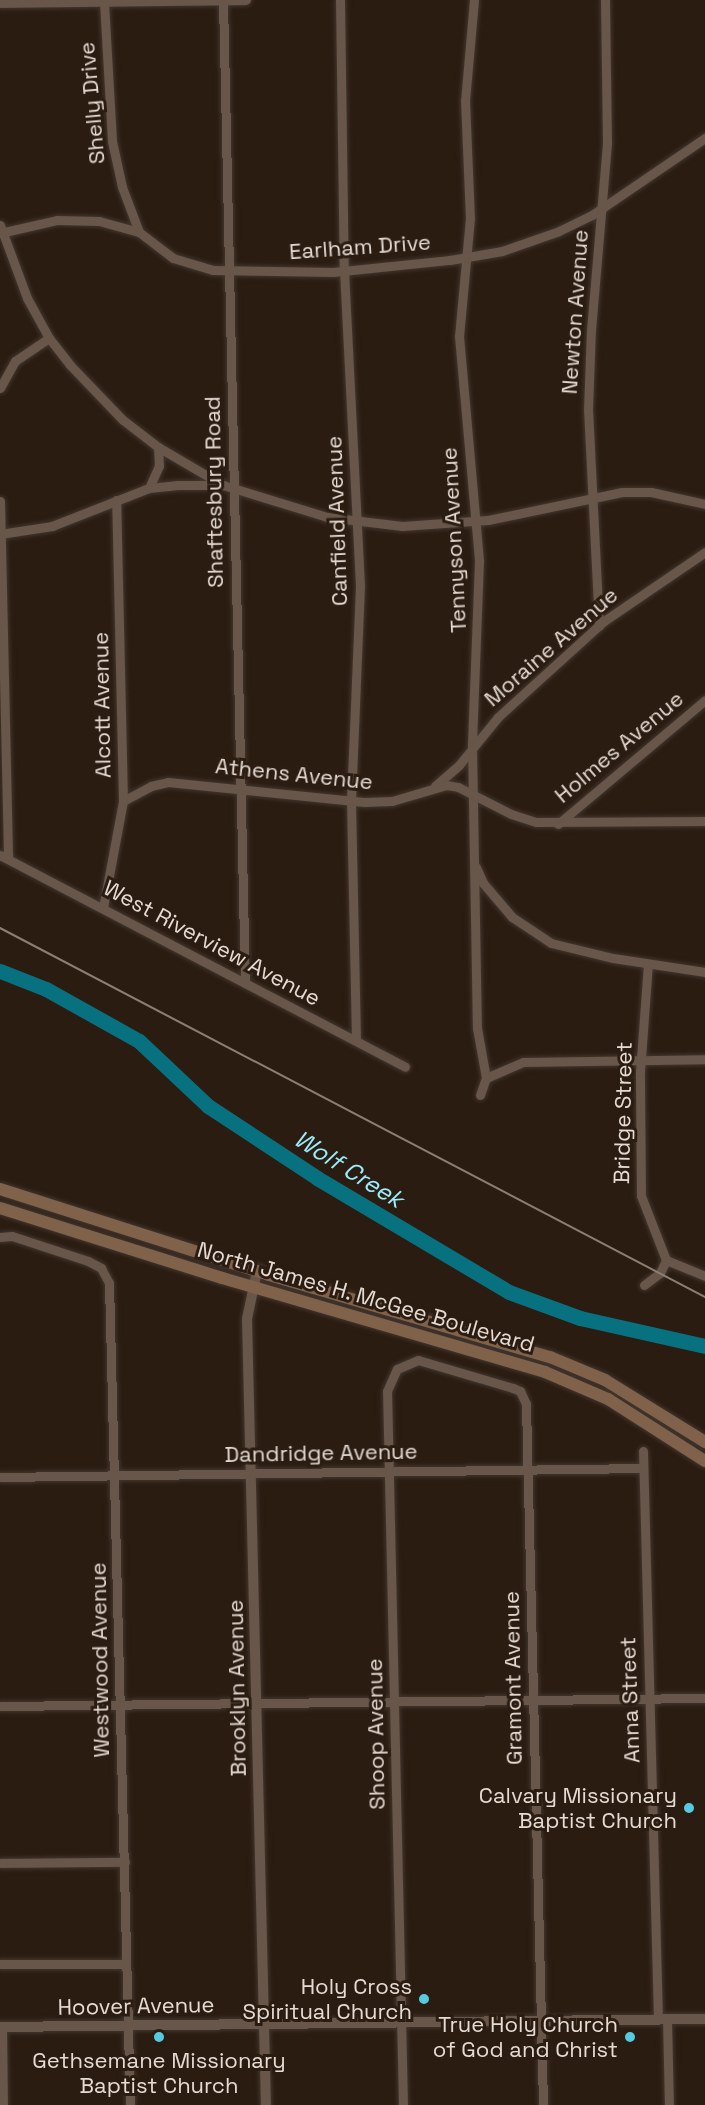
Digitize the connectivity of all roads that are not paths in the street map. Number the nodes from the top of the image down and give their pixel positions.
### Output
1 (223, 0) edge
2 (246, 0) edge
3 (340, 0) edge
4 (474, 0) edge
5 (605, 0) edge
6 (104, 2) junction
7 (0, 3) edge
8 (705, 138) edge
9 (602, 208) junction
10 (1, 230) edge
11 (140, 232) junction
12 (465, 258) junction
13 (344, 270) junction
14 (228, 271) junction
15 (49, 338) junction
16 (0, 388) edge
17 (158, 447) junction
18 (223, 485) junction
19 (149, 488) junction
20 (233, 489) junction
21 (591, 496) junction
22 (116, 500) junction
23 (0, 501) edge
24 (705, 504) edge
25 (477, 521) junction
26 (357, 522) junction
27 (0, 534) edge
28 (705, 552) edge
29 (599, 626) junction
30 (705, 700) edge
31 (472, 746) junction
32 (435, 786) junction
33 (240, 788) junction
34 (473, 793) junction
35 (123, 801) junction
36 (351, 801) junction
37 (705, 821) edge
38 (558, 824) junction
39 (4, 857) edge
40 (474, 862) junction
41 (103, 908) junction
42 (648, 964) junction
43 (705, 972) edge
44 (245, 982) junction
45 (356, 1041) junction
46 (705, 1059) edge
47 (641, 1060) junction
48 (405, 1067) dead end
49 (486, 1078) junction
50 (480, 1095) dead end
51 (0, 1189) edge
52 (0, 1208) edge
53 (0, 1237) edge
54 (666, 1260) junction
55 (257, 1271) junction
56 (705, 1276) edge
57 (644, 1285) dead end
58 (252, 1286) junction
59 (522, 1395) joint
60 (705, 1442) edge
61 (643, 1451) dead end
62 (705, 1461) edge
63 (643, 1468) junction
64 (528, 1470) junction
65 (389, 1472) junction
66 (251, 1473) junction
67 (115, 1475) junction
68 (0, 1477) edge
69 (649, 1698) junction
70 (705, 1698) edge
71 (534, 1700) junction
72 (395, 1702) junction
73 (256, 1703) junction
74 (121, 1705) junction
75 (0, 1706) edge
76 (125, 1862) junction
77 (0, 1863) edge
78 (0, 1964) edge
79 (126, 1964) junction
80 (662, 2019) junction
81 (705, 2019) edge
82 (542, 2020) junction
83 (402, 2022) junction
84 (264, 2024) junction
85 (128, 2025) junction
86 (1, 2027) edge
87 (3, 2105) edge
88 (130, 2105) edge
89 (266, 2105) edge
90 (403, 2105) edge
91 (543, 2105) edge
92 (669, 2105) edge

1 - 2 street
1 - 6 street
1 - 14 street, Shaftesbury Road
3 - 13 street, Canfield Avenue
4 - 12 street, Tennyson Avenue
5 - 9 street, Newton Avenue
6 - 7 street
6 - 11 street, Shelly Drive
8 - 9 street, Earlham Drive
9 - 12 street, Earlham Drive
9 - 21 street, Newton Avenue
10 - 11 street, Earlham Drive
10 - 15 street
11 - 14 street, Earlham Drive
12 - 13 street, Earlham Drive
12 - 25 street, Tennyson Avenue
13 - 14 street, Earlham Drive
13 - 26 street, Canfield Avenue
14 - 20 street, Shaftesbury Road
15 - 16 street
15 - 17 street
17 - 18 street
17 - 19 street
18 - 19 street
18 - 20 street
19 - 22 street
20 - 26 street
20 - 33 street, Shaftesbury Road
21 - 24 street
21 - 25 street
21 - 29 street, Newton Avenue
22 - 27 street
22 - 35 street, Alcott Avenue
23 - 27 street
25 - 26 street
25 - 31 street, Tennyson Avenue
26 - 36 street, Canfield Avenue
27 - 39 street
28 - 29 street, Moraine Avenue
29 - 31 street, Moraine Avenue
30 - 38 street, Holmes Avenue
31 - 32 street, Moraine Avenue
31 - 34 street, Tennyson Avenue
32 - 34 street, Athens Avenue
32 - 36 street, Athens Avenue
33 - 35 street, Athens Avenue
33 - 36 street, Athens Avenue
33 - 44 street, Shaftesbury Road
34 - 38 street, Athens Avenue
34 - 40 street, Tennyson Avenue
35 - 41 street, Alcott Avenue
36 - 45 street, Canfield Avenue
37 - 38 street, Athens Avenue
39 - 41 street, West Riverview Avenue
40 - 42 street
40 - 49 street, Tennyson Avenue
41 - 44 street, West Riverview Avenue
42 - 43 street
42 - 47 street, Bridge Street
44 - 45 street, West Riverview Avenue
45 - 48 street, West Riverview Avenue
46 - 47 street
47 - 49 street
47 - 54 street, Bridge Street
49 - 50 street
51 - 55 main road, North James H. McGee Boulevard
52 - 58 main road, North James H. McGee Boulevard
53 - 67 street, Westwood Avenue
54 - 56 street
54 - 57 street
55 - 58 street, Brooklyn Avenue
55 - 60 main road, North James H. McGee Boulevard
58 - 62 main road, North James H. McGee Boulevard
58 - 66 street, Brooklyn Avenue
59 - 64 street, Gramont Avenue
59 - 65 street, Shoop Avenue
61 - 63 street, Anna Street
63 - 64 street, Dandridge Avenue
63 - 69 street, Anna Street
64 - 65 street, Dandridge Avenue
64 - 71 street, Gramont Avenue
65 - 66 street, Dandridge Avenue
65 - 72 street, Shoop Avenue
66 - 67 street, Dandridge Avenue
66 - 73 street, Brooklyn Avenue
67 - 68 street, Dandridge Avenue
67 - 74 street, Westwood Avenue
69 - 70 street
69 - 71 street
69 - 80 street, Anna Street
71 - 72 street
71 - 82 street, Gramont Avenue
72 - 73 street
72 - 83 street, Shoop Avenue
73 - 74 street
73 - 84 street, Brooklyn Avenue
74 - 75 street
74 - 76 street, Westwood Avenue
76 - 77 street
76 - 79 street, Westwood Avenue
78 - 79 street
79 - 85 street, Westwood Avenue
80 - 81 street, Hoover Avenue
80 - 82 street, Hoover Avenue
80 - 92 street, Anna Street
82 - 83 street, Hoover Avenue
82 - 91 street, Gramont Avenue
83 - 84 street, Hoover Avenue
83 - 90 street, Shoop Avenue
84 - 85 street, Hoover Avenue
84 - 89 street, Brooklyn Avenue
85 - 86 street, Hoover Avenue
85 - 88 street, Westwood Avenue
86 - 87 street

